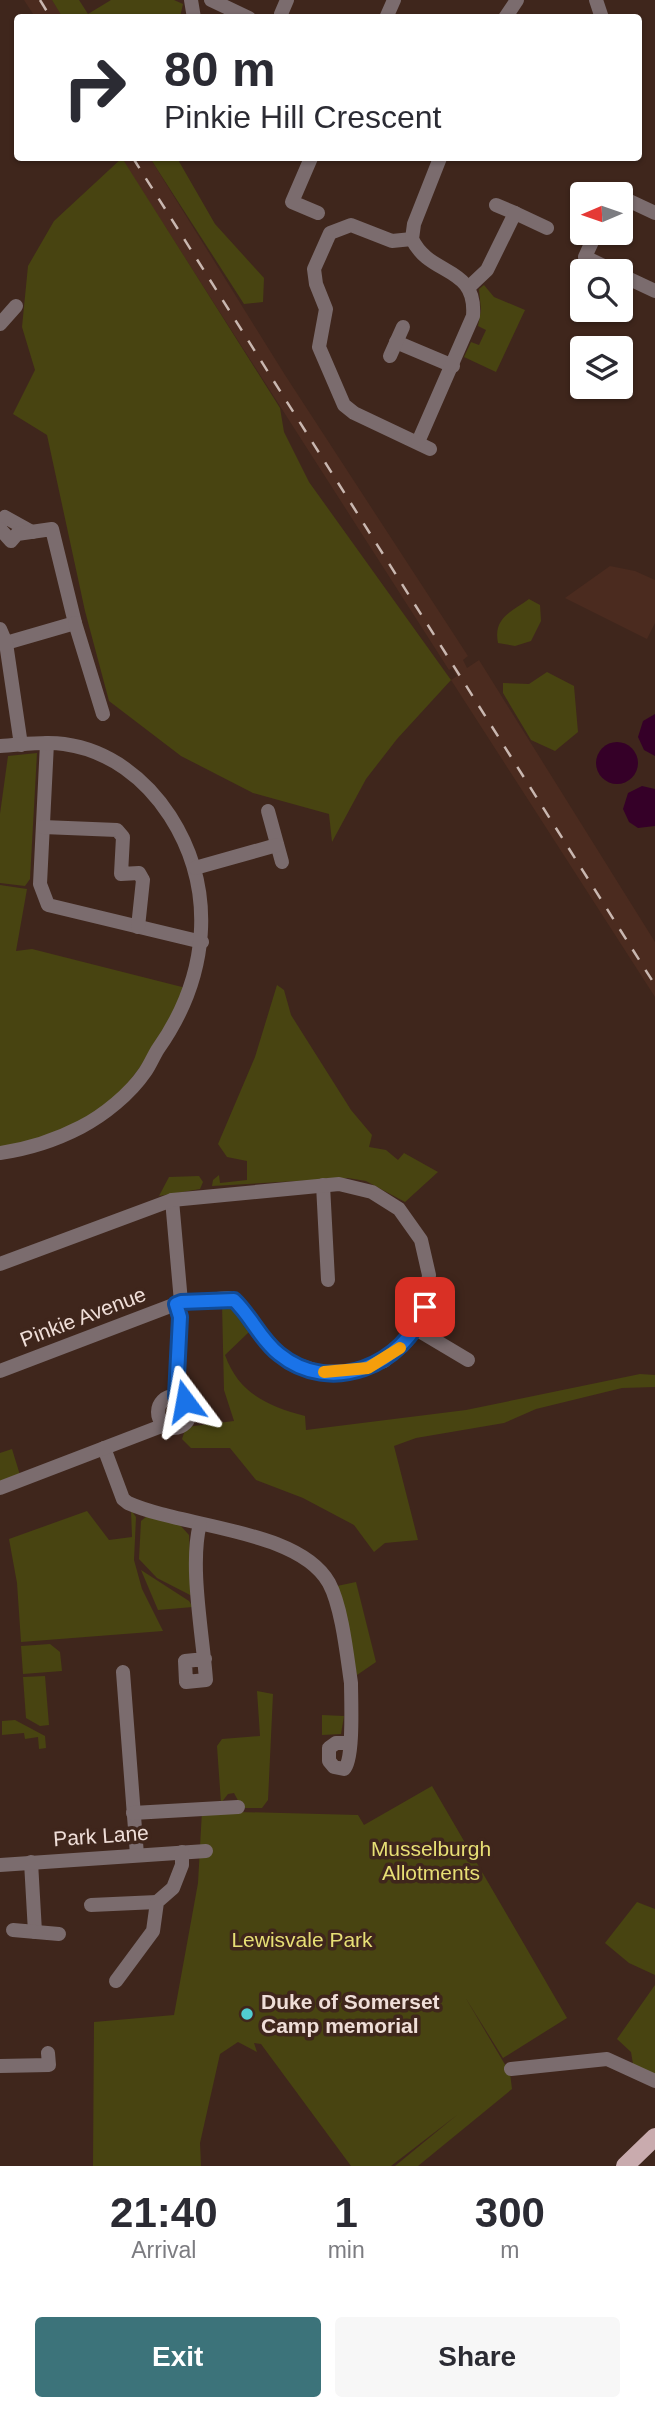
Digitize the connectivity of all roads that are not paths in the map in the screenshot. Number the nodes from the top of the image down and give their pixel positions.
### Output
1 (211, 0) edge
2 (287, 0) edge
3 (241, 14) edge
4 (281, 14) dead end
5 (310, 161) edge
6 (439, 161) edge
7 (634, 203) edge
8 (496, 205) dead end
9 (318, 213) dead end
10 (515, 213) junction
11 (655, 213) edge
12 (547, 228) dead end
13 (412, 239) junction
14 (590, 245) edge
15 (589, 259) edge
16 (633, 281) edge
17 (469, 287) junction
18 (655, 291) edge
19 (16, 306) dead end
20 (0, 324) edge
21 (403, 327) dead end
22 (397, 342) junction
23 (390, 356) dead end
24 (453, 366) junction
25 (0, 523) edge
26 (0, 529) edge
27 (32, 532) junction
28 (75, 623) junction
29 (0, 629) edge
30 (6, 643) junction
31 (103, 714) dead end
32 (47, 743) junction
33 (21, 745) junction
34 (0, 746) edge
35 (268, 811) dead end
36 (43, 827) junction
37 (277, 845) junction
38 (282, 862) dead end
39 (195, 868) junction
40 (138, 927) junction
41 (202, 942) junction
42 (0, 1153) edge
43 (323, 1185) junction
44 (172, 1200) junction
45 (0, 1264) edge
46 (328, 1280) dead end
47 (179, 1303) junction
48 (416, 1329) junction
49 (468, 1360) dead end
50 (0, 1371) edge
51 (176, 1396) junction
52 (162, 1423) junction
53 (104, 1448) junction
54 (0, 1488) edge
55 (200, 1524) junction
56 (205, 1659) dead end
57 (123, 1672) dead end
58 (350, 1743) dead end
59 (234, 1805) dead end
60 (133, 1814) junction
61 (206, 1851) dead end
62 (182, 1852) junction
63 (137, 1855) junction
64 (31, 1862) junction
65 (0, 1865) edge
66 (157, 1902) junction
67 (91, 1905) dead end
68 (13, 1930) dead end
69 (35, 1932) junction
70 (59, 1934) dead end
71 (116, 1981) dead end
72 (48, 2053) dead end
73 (0, 2066) edge
74 (511, 2069) dead end
75 (655, 2081) edge
76 (655, 2137) edge
77 (625, 2166) edge

1 - 3 street
2 - 4 street
5 - 9 street
6 - 13 street
7 - 11 street
8 - 10 street
10 - 12 street
10 - 17 street
13 - 17 street
13 - 24 street
14 - 15 street
16 - 18 street
17 - 24 street
19 - 20 street
21 - 22 street
22 - 23 street
22 - 24 street
25 - 27 street
26 - 27 street
27 - 28 street
28 - 30 street
28 - 31 street
29 - 30 street
30 - 33 street
32 - 33 street
32 - 36 street
32 - 39 street
33 - 34 street
35 - 37 street
36 - 40 street
36 - 40 street
37 - 38 street
37 - 39 street
39 - 41 street
40 - 41 street
41 - 42 street
43 - 44 street
43 - 46 street
43 - 48 street
44 - 45 street
44 - 47 street
47 - 48 street, Pinkie Avenue
47 - 50 street, Pinkie Avenue
47 - 51 street
48 - 49 street
51 - 52 street
51 - 52 street
52 - 53 street
53 - 54 street
53 - 55 street
55 - 56 street
55 - 58 street
57 - 60 street
59 - 60 street
60 - 63 street
61 - 62 street, Park Lane
62 - 63 street, Park Lane
62 - 66 street
63 - 64 street, Park Lane
64 - 65 street, Park Lane
64 - 69 street
66 - 67 street
66 - 71 street
68 - 69 street
69 - 70 street
72 - 73 street
74 - 75 street
76 - 77 main road

